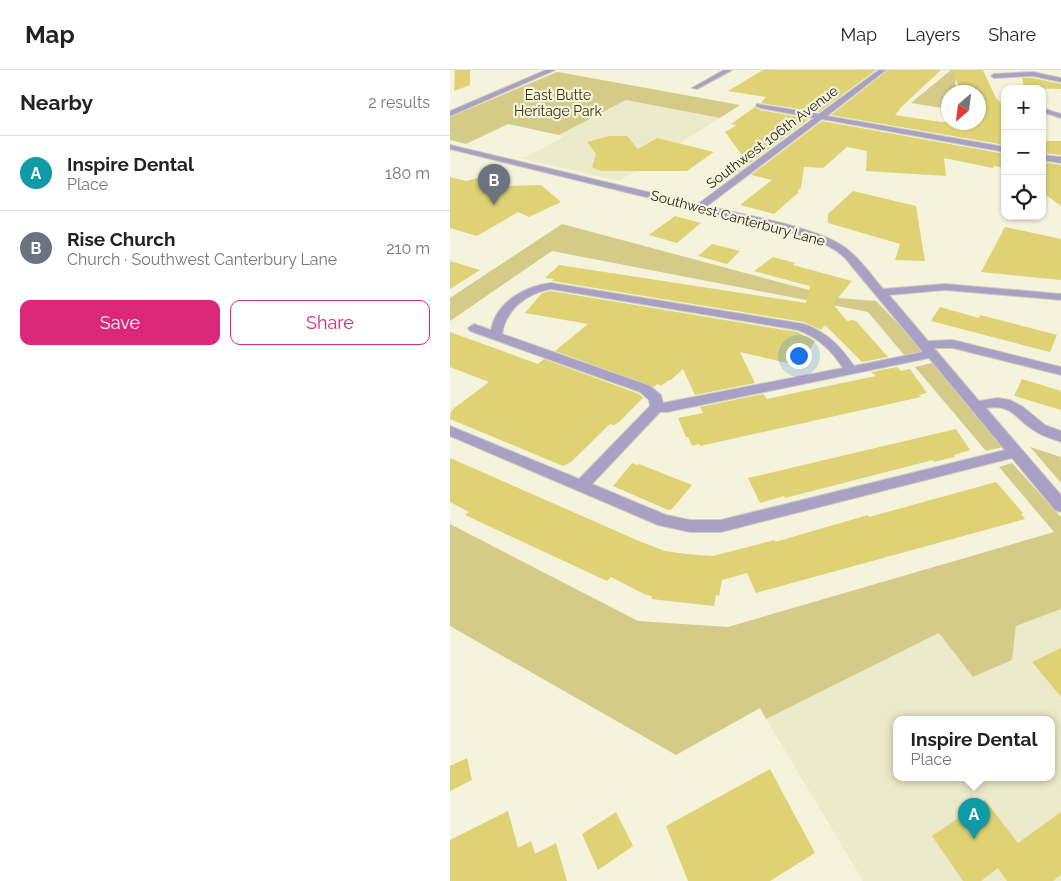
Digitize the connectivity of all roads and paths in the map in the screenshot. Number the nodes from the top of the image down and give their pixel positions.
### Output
1 (552, 70) edge
2 (728, 70) edge
3 (883, 70) edge
4 (1016, 74) junction
5 (994, 76) dead end
6 (1061, 80) edge
7 (1021, 84) dead end
8 (695, 88) dead end
9 (760, 106) dead end
10 (1046, 112) edge
11 (450, 114) edge
12 (1061, 116) edge
13 (821, 117) junction
14 (450, 147) edge
15 (1001, 149) edge
16 (1046, 158) edge
17 (1061, 160) edge
18 (700, 207) junction
19 (879, 293) junction
20 (1061, 297) edge
21 (474, 328) dead end
22 (496, 336) junction
23 (927, 349) junction
24 (850, 370) junction
25 (1061, 371) edge
26 (975, 406) junction
27 (657, 407) junction
28 (450, 431) edge
29 (1061, 437) edge
30 (1014, 453) junction
31 (580, 487) junction
32 (1061, 506) edge

1 - 11 street
2 - 8 street
3 - 13 street, Southwest 106th Avenue
4 - 5 street
4 - 6 street
4 - 7 street
9 - 13 street
10 - 12 street
13 - 15 street
13 - 18 street, Southwest 106th Avenue
14 - 18 street, Southwest Canterbury Lane
16 - 17 street
18 - 19 street, Southwest Canterbury Lane
19 - 20 street
19 - 23 street, Southwest Canterbury Lane
21 - 22 street
22 - 24 street
22 - 27 street
23 - 24 street
23 - 25 street
23 - 26 street, Southwest Canterbury Lane
24 - 27 street
26 - 29 street
26 - 30 street, Southwest Canterbury Lane
27 - 31 street
28 - 31 street
30 - 31 street
30 - 32 street, Southwest Canterbury Lane

